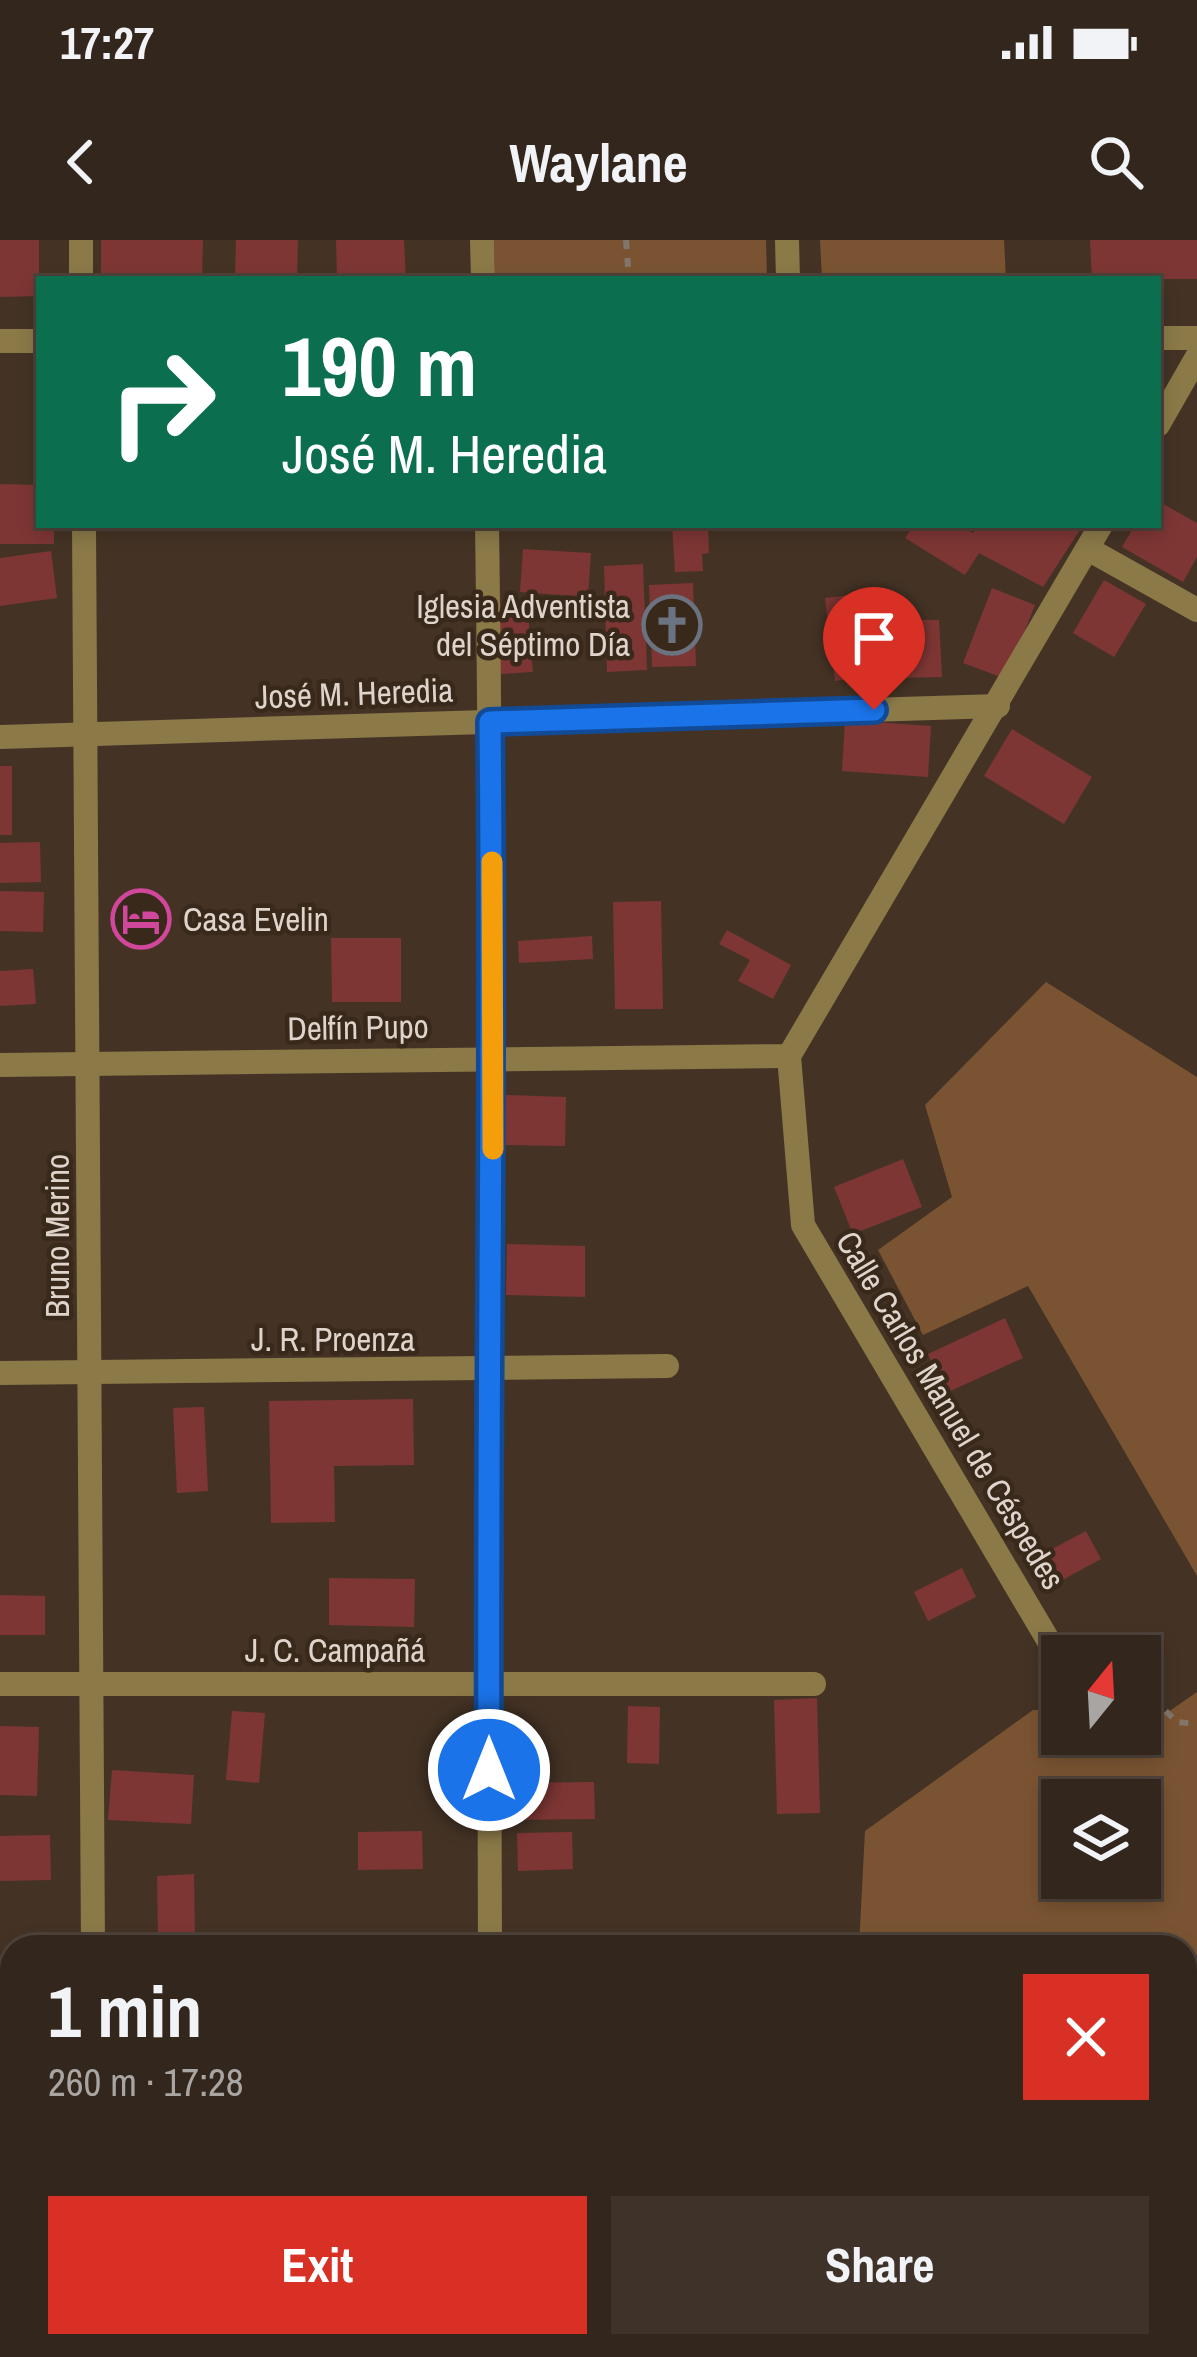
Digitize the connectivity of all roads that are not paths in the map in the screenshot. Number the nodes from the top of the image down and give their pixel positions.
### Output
1 (80, 240) edge
2 (482, 240) edge
3 (787, 240) edge
4 (81, 276) edge
5 (483, 276) edge
6 (788, 276) edge
7 (1161, 338) edge
8 (1197, 338) edge
9 (0, 341) edge
10 (36, 341) edge
11 (1197, 357) edge
12 (1161, 420) edge
13 (84, 528) edge
14 (487, 528) edge
15 (1099, 528) edge
16 (1088, 549) junction
17 (1197, 610) edge
18 (998, 706) junction
19 (490, 722) junction
20 (86, 734) junction
21 (0, 736) edge
22 (789, 1056) junction
23 (495, 1057) junction
24 (0, 1065) edge
25 (90, 1065) junction
26 (667, 1366) dead end
27 (0, 1372) edge
28 (488, 1372) junction
29 (90, 1373) junction
30 (1045, 1635) edge
31 (489, 1682) junction
32 (92, 1683) junction
33 (0, 1684) edge
34 (814, 1684) dead end
35 (93, 1935) edge
36 (490, 1935) edge

1 - 4 street
2 - 5 street
3 - 6 street
7 - 8 street
9 - 10 street
11 - 12 street
13 - 20 street, Bruno Merino
14 - 19 street
15 - 16 street
16 - 17 street
16 - 18 street
18 - 19 street, José M. Heredia
18 - 22 street
19 - 20 street, José M. Heredia
19 - 23 street
20 - 21 street, José M. Heredia
20 - 25 street, Bruno Merino
22 - 23 street, Delfín Pupo
22 - 30 street, Calle Carlos Manuel de Céspedes
23 - 25 street, Delfín Pupo
23 - 28 street
24 - 25 street, Delfín Pupo
25 - 29 street, Bruno Merino
26 - 28 street, J. R. Proenza
27 - 29 street, J. R. Proenza
28 - 29 street, J. R. Proenza
28 - 31 street
29 - 32 street, Bruno Merino
31 - 32 street, J. C. Campañá
31 - 34 street, J. C. Campañá
31 - 36 street
32 - 33 street, J. C. Campañá
32 - 35 street, Bruno Merino

